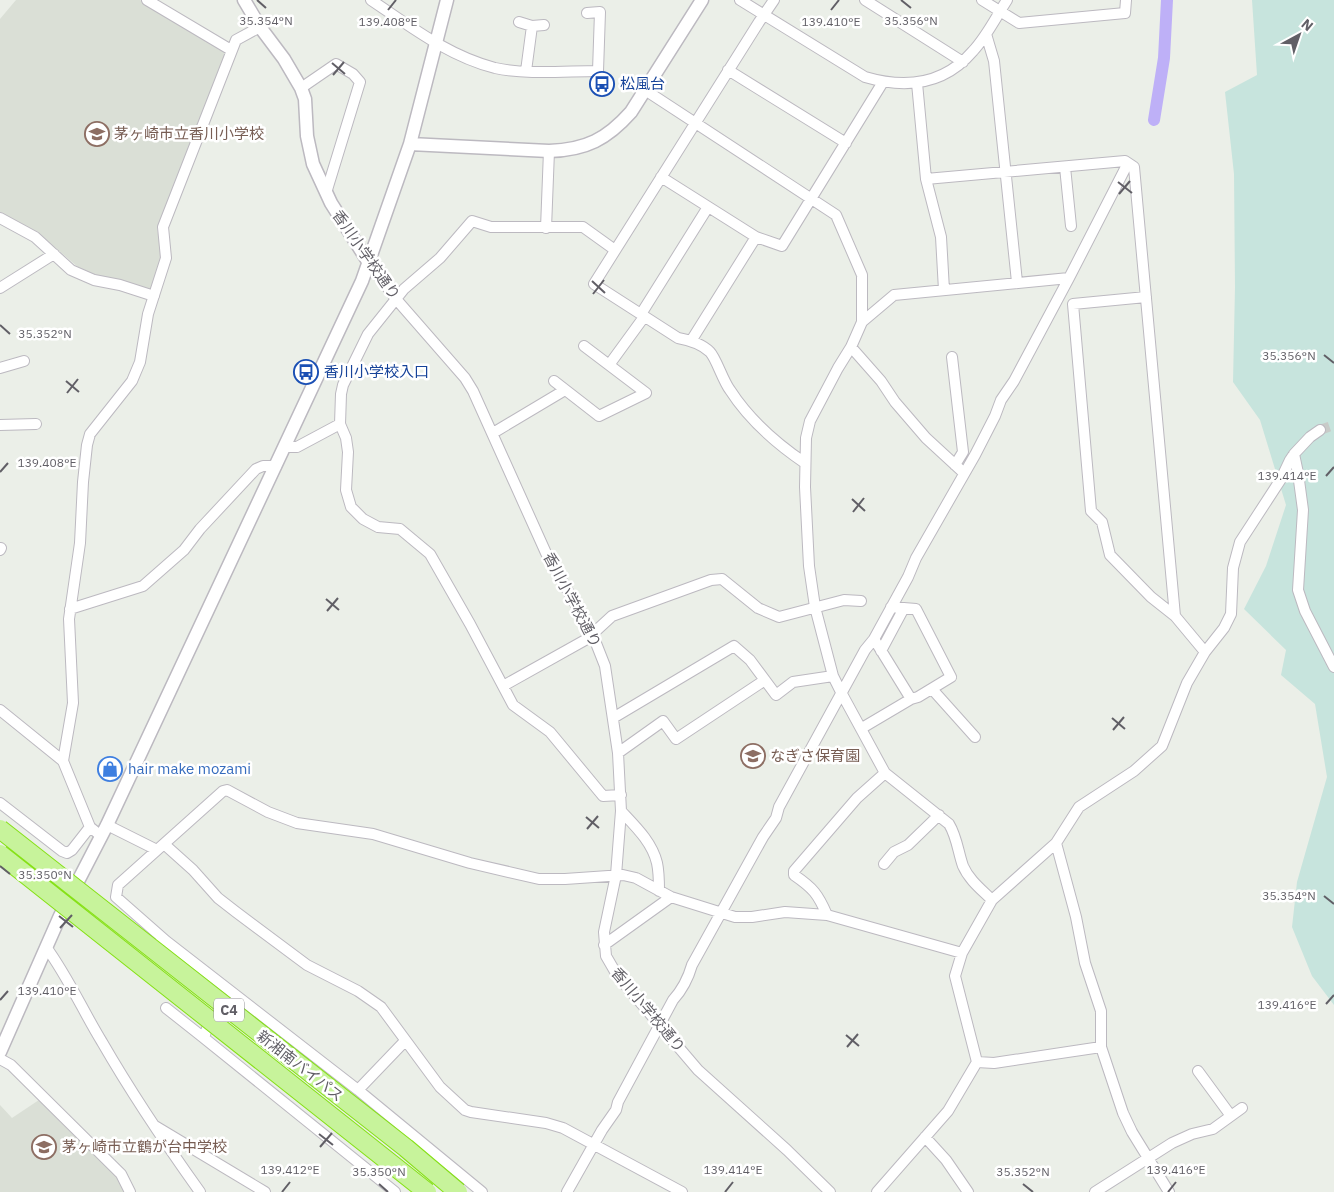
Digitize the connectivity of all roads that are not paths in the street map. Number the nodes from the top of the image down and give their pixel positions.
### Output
1 (148, 0) edge
2 (371, 0) edge
3 (447, 0) edge
4 (702, 0) edge
5 (740, 0) edge
6 (774, 0) edge
7 (865, 0) edge
8 (982, 0) edge
9 (1007, 0) edge
10 (1126, 0) edge
11 (248, 1) edge
12 (1000, 11) junction
13 (587, 13) dead end
14 (763, 15) junction
15 (519, 22) dead end
16 (544, 25) dead end
17 (532, 26) junction
18 (260, 27) junction
19 (986, 34) junction
20 (436, 45) junction
21 (231, 50) junction
22 (963, 62) junction
23 (728, 70) junction
24 (526, 71) junction
25 (883, 82) junction
26 (917, 83) junction
27 (302, 88) junction
28 (645, 90) junction
29 (695, 123) junction
30 (846, 143) junction
31 (410, 144) junction
32 (549, 151) junction
33 (1128, 163) junction
34 (1065, 167) junction
35 (1006, 172) junction
36 (662, 177) junction
37 (926, 179) junction
38 (326, 193) junction
39 (811, 198) junction
40 (708, 207) junction
41 (0, 218) edge
42 (1071, 226) dead end
43 (546, 228) junction
44 (756, 237) junction
45 (615, 250) junction
46 (54, 254) junction
47 (369, 263) junction
48 (1070, 278) junction
49 (1017, 282) junction
50 (0, 288) edge
51 (944, 290) junction
52 (1060, 295) junction
53 (154, 296) junction
54 (1146, 297) junction
55 (396, 299) junction
56 (1073, 304) junction
57 (643, 315) junction
58 (862, 322) junction
59 (691, 340) junction
60 (584, 346) dead end
61 (851, 347) junction
62 (952, 357) dead end
63 (24, 362) dead end
64 (609, 365) junction
65 (0, 368) edge
66 (554, 381) dead end
67 (565, 390) junction
68 (36, 424) dead end
69 (340, 424) junction
70 (0, 425) edge
71 (1320, 430) tunnel mouth
72 (493, 433) junction
73 (286, 447) junction
74 (1294, 454) junction
75 (805, 463) junction
76 (955, 465) junction
77 (276, 466) junction
78 (964, 473) junction
79 (861, 601) dead end
80 (815, 607) junction
81 (891, 608) junction
82 (904, 608) junction
83 (70, 609) junction
84 (1175, 616) junction
85 (592, 633) junction
86 (874, 639) junction
87 (881, 651) junction
88 (1205, 652) junction
89 (1334, 667) edge
90 (833, 676) junction
91 (765, 680) junction
92 (502, 686) junction
93 (932, 689) junction
94 (842, 694) junction
95 (911, 699) junction
96 (0, 710) edge
97 (613, 718) junction
98 (862, 728) junction
99 (974, 736) dead end
100 (618, 753) junction
101 (63, 761) junction
102 (886, 773) junction
103 (621, 795) junction
104 (0, 804) edge
105 (621, 811) junction
106 (939, 815) junction
107 (90, 827) junction
108 (0, 829) edge
109 (104, 830) junction
110 (1056, 843) junction
111 (160, 847) junction
112 (0, 854) edge
113 (884, 864) dead end
114 (22, 866) dead end
115 (0, 868) edge
116 (616, 875) junction
117 (659, 891) junction
118 (671, 897) junction
119 (992, 900) junction
120 (721, 913) junction
121 (828, 916) junction
122 (125, 935) dead end
123 (166, 941) junction
124 (604, 945) junction
125 (46, 947) junction
126 (962, 953) junction
127 (166, 1008) dead end
128 (211, 1016) dead end
129 (660, 1026) junction
130 (204, 1038) junction
131 (405, 1041) junction
132 (1101, 1047) junction
133 (0, 1052) edge
134 (0, 1059) edge
135 (977, 1062) junction
136 (1198, 1071) dead end
137 (358, 1090) junction
138 (1242, 1108) dead end
139 (1231, 1116) junction
140 (152, 1125) junction
141 (925, 1137) junction
142 (594, 1145) junction
143 (1148, 1158) junction
144 (130, 1192) edge
145 (200, 1192) edge
146 (265, 1192) edge
147 (395, 1192) edge
148 (427, 1192) edge
149 (458, 1192) edge
150 (482, 1192) edge
151 (567, 1192) edge
152 (682, 1192) edge
153 (830, 1192) edge
154 (878, 1192) edge
155 (968, 1192) edge
156 (1095, 1192) edge
157 (1168, 1192) edge

1 - 21 street
2 - 20 street
3 - 20 street
4 - 28 street
5 - 14 street
6 - 14 street
7 - 22 street
8 - 12 street
9 - 12 street
10 - 12 street
11 - 18 street, 香川小学校通り
12 - 19 street
13 - 24 street
14 - 23 street
14 - 25 street
15 - 17 street
16 - 17 street
17 - 24 street
18 - 21 street
18 - 27 street, 香川小学校通り
19 - 22 street
19 - 35 street
20 - 24 street
20 - 31 street
21 - 53 street
22 - 26 street
23 - 29 street
23 - 30 street
25 - 26 street
25 - 30 street
26 - 37 street
27 - 38 street, 香川小学校通り
27 - 38 street
28 - 29 street
28 - 32 street
29 - 36 street
29 - 39 street
30 - 39 street
31 - 32 street
31 - 47 street
32 - 43 street
33 - 34 street
33 - 48 street
33 - 54 street
34 - 35 street
34 - 42 street
35 - 37 street
35 - 49 street
36 - 40 street
36 - 45 street
37 - 51 street
38 - 47 street, 香川小学校通り
39 - 44 street
39 - 58 street
40 - 44 street
40 - 57 street
41 - 46 street
43 - 45 street
43 - 55 street
44 - 59 street
45 - 57 street
46 - 50 street
46 - 53 street
47 - 55 street, 香川小学校通り
47 - 73 street
48 - 49 street
48 - 52 street
49 - 51 street
51 - 58 street
52 - 56 street
52 - 78 street
53 - 83 street
54 - 56 street
54 - 84 street
55 - 69 street
55 - 72 street, 香川小学校通り
56 - 84 street
57 - 59 street
57 - 64 street
58 - 61 street
59 - 75 street
60 - 64 street
61 - 75 street
61 - 76 street
62 - 76 street
63 - 65 street
64 - 67 street
66 - 67 street
67 - 72 street
68 - 70 street
69 - 73 street
69 - 92 street
71 - 74 street
72 - 85 street, 香川小学校通り
73 - 77 street
74 - 88 street
74 - 89 street
75 - 80 street
76 - 78 street
77 - 83 street
77 - 109 street
78 - 81 street
79 - 80 street
80 - 85 street
80 - 90 street
81 - 82 street
81 - 86 street
82 - 87 street
82 - 93 street
83 - 101 street
84 - 88 street
85 - 92 street
85 - 97 street, 香川小学校通り
86 - 87 street
86 - 94 street
87 - 95 street
88 - 110 street
90 - 91 street
90 - 94 street
91 - 97 street
91 - 100 street
92 - 103 street
93 - 95 street
93 - 99 street
94 - 98 street
94 - 120 street
95 - 98 street
96 - 101 street
97 - 100 street, 香川小学校通り
98 - 102 street
100 - 103 street, 香川小学校通り
101 - 107 street
102 - 106 street
102 - 121 street
103 - 105 street, 香川小学校通り
104 - 107 street
105 - 116 street, 香川小学校通り
105 - 117 street
106 - 113 street
106 - 119 street
107 - 109 street
108 - 149 highway, 新湘南バイパス / C4, bridge
109 - 111 street
109 - 125 street
110 - 119 street
110 - 132 street
111 - 116 street
111 - 123 street
111 - 131 street
112 - 148 highway, 新湘南バイパス / C4, bridge
114 - 115 street
116 - 117 street
116 - 124 street, 香川小学校通り
117 - 118 street
118 - 120 street
118 - 124 street
119 - 126 street
120 - 121 street
120 - 129 street
121 - 126 street
122 - 123 street
123 - 137 street
124 - 129 street, 香川小学校通り
125 - 133 street
125 - 140 street
126 - 135 street
127 - 130 street
128 - 130 street
129 - 142 street
129 - 153 street, 香川小学校通り
130 - 147 street
131 - 137 street
131 - 142 street
132 - 135 street
132 - 143 street
134 - 144 street
135 - 141 street
136 - 139 street
137 - 150 street
138 - 139 street
139 - 143 street
140 - 145 street
140 - 146 street
141 - 154 street
141 - 155 street
142 - 151 street
142 - 152 street
143 - 156 street
143 - 157 street

